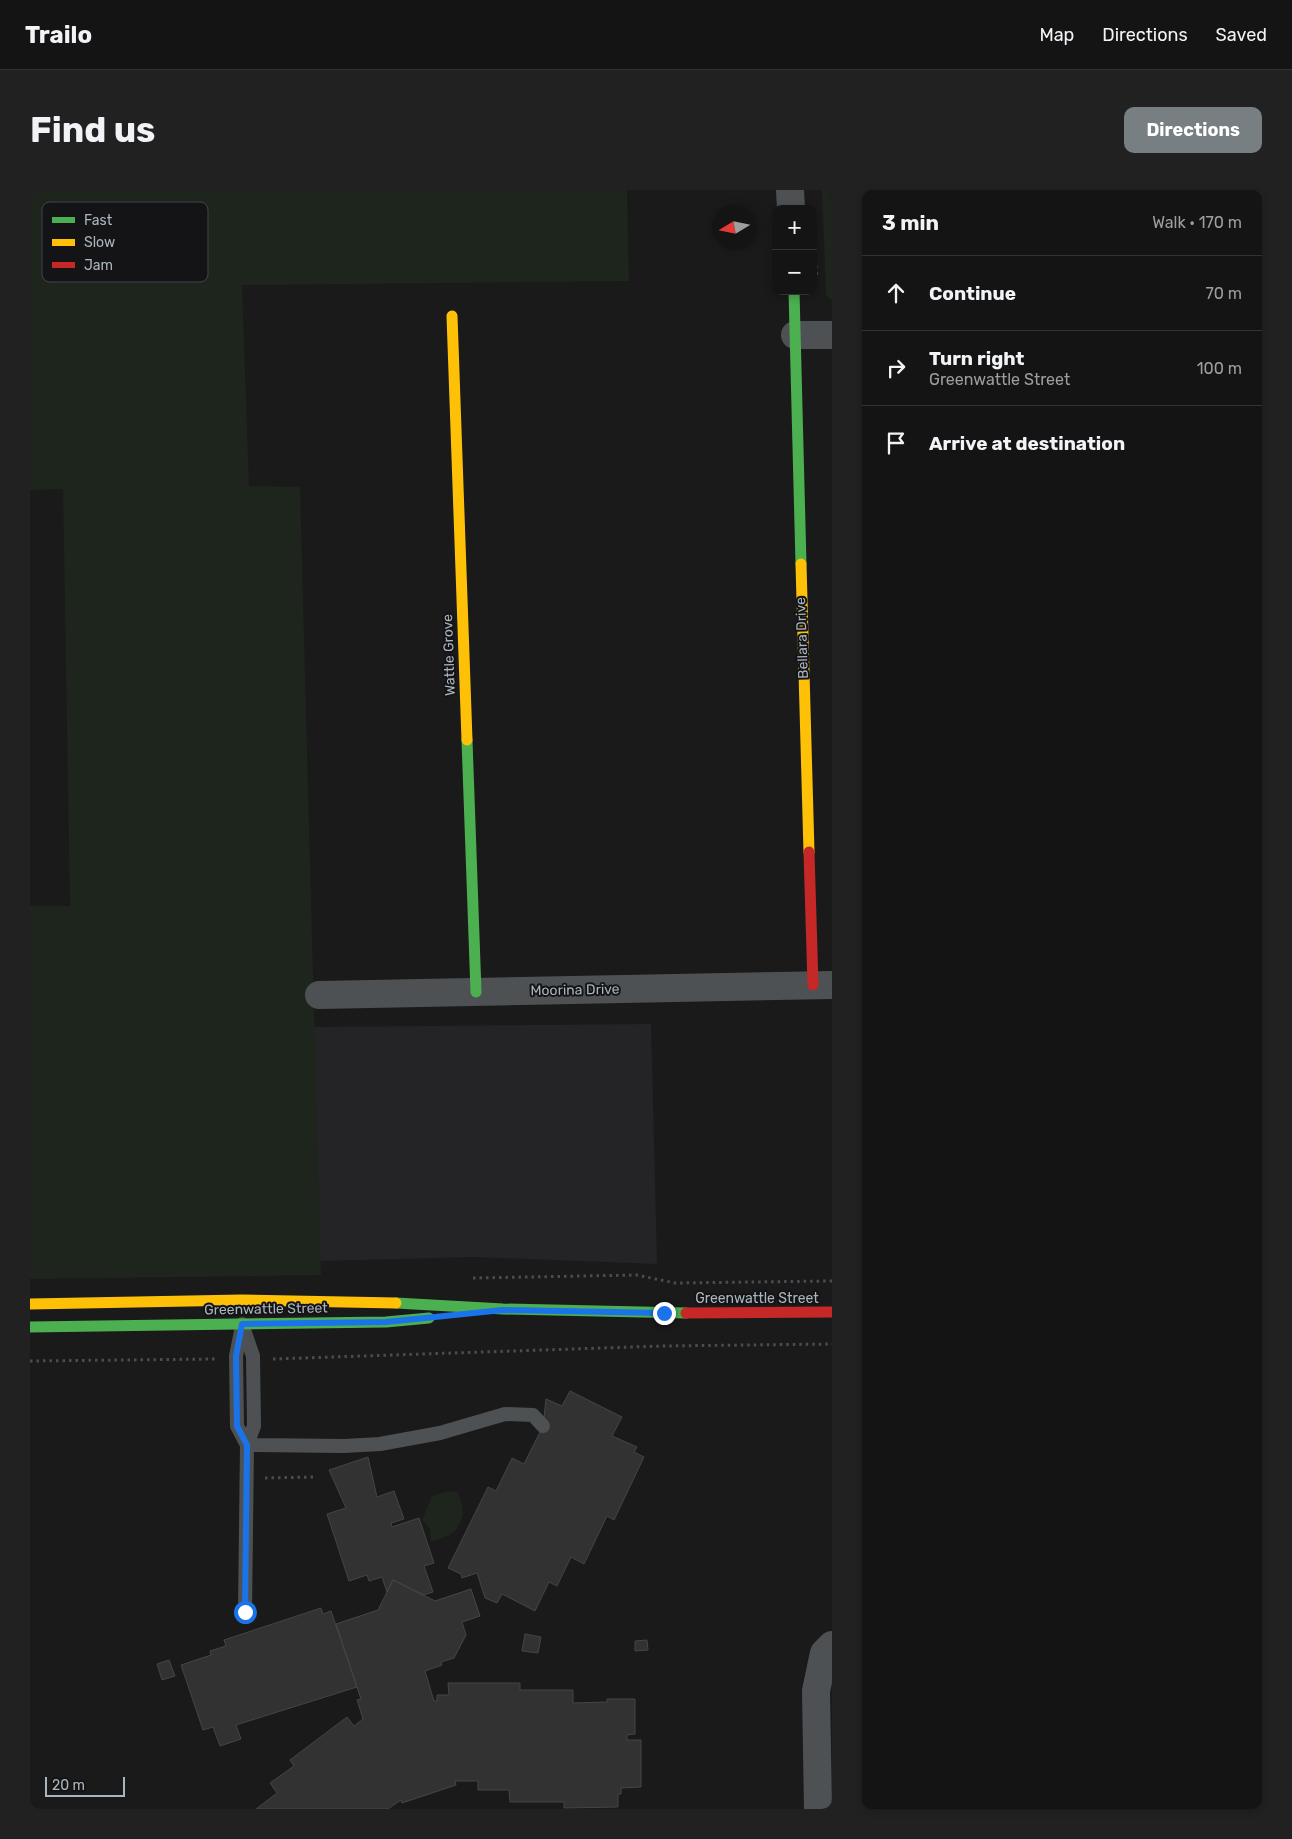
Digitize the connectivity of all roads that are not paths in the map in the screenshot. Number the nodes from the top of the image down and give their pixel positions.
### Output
1 (790, 190) edge
2 (791, 205) edge
3 (794, 295) edge
4 (452, 316) dead end
5 (832, 335) edge
6 (795, 336) junction
7 (822, 985) edge
8 (476, 992) junction
9 (319, 995) dead end
10 (242, 1300) junction
11 (30, 1304) edge
12 (503, 1310) junction
13 (832, 1312) edge
14 (242, 1324) junction
15 (30, 1327) edge
16 (543, 1426) dead end
17 (247, 1445) junction
18 (245, 1612) dead end
19 (832, 1645) edge
20 (818, 1809) edge

1 - 2 street
3 - 6 street, Bellara Drive
4 - 8 street, Wattle Grove
5 - 6 street
6 - 7 street, Bellara Drive
7 - 8 street, Moorina Drive
8 - 9 street, Moorina Drive
10 - 11 street, Greenwattle Street
10 - 12 street, Greenwattle Street
10 - 14 lane
12 - 13 street, Greenwattle Street
12 - 14 street, Greenwattle Street
14 - 15 street, Greenwattle Street
14 - 17 lane
14 - 17 lane
16 - 17 lane
17 - 18 lane
19 - 20 street

